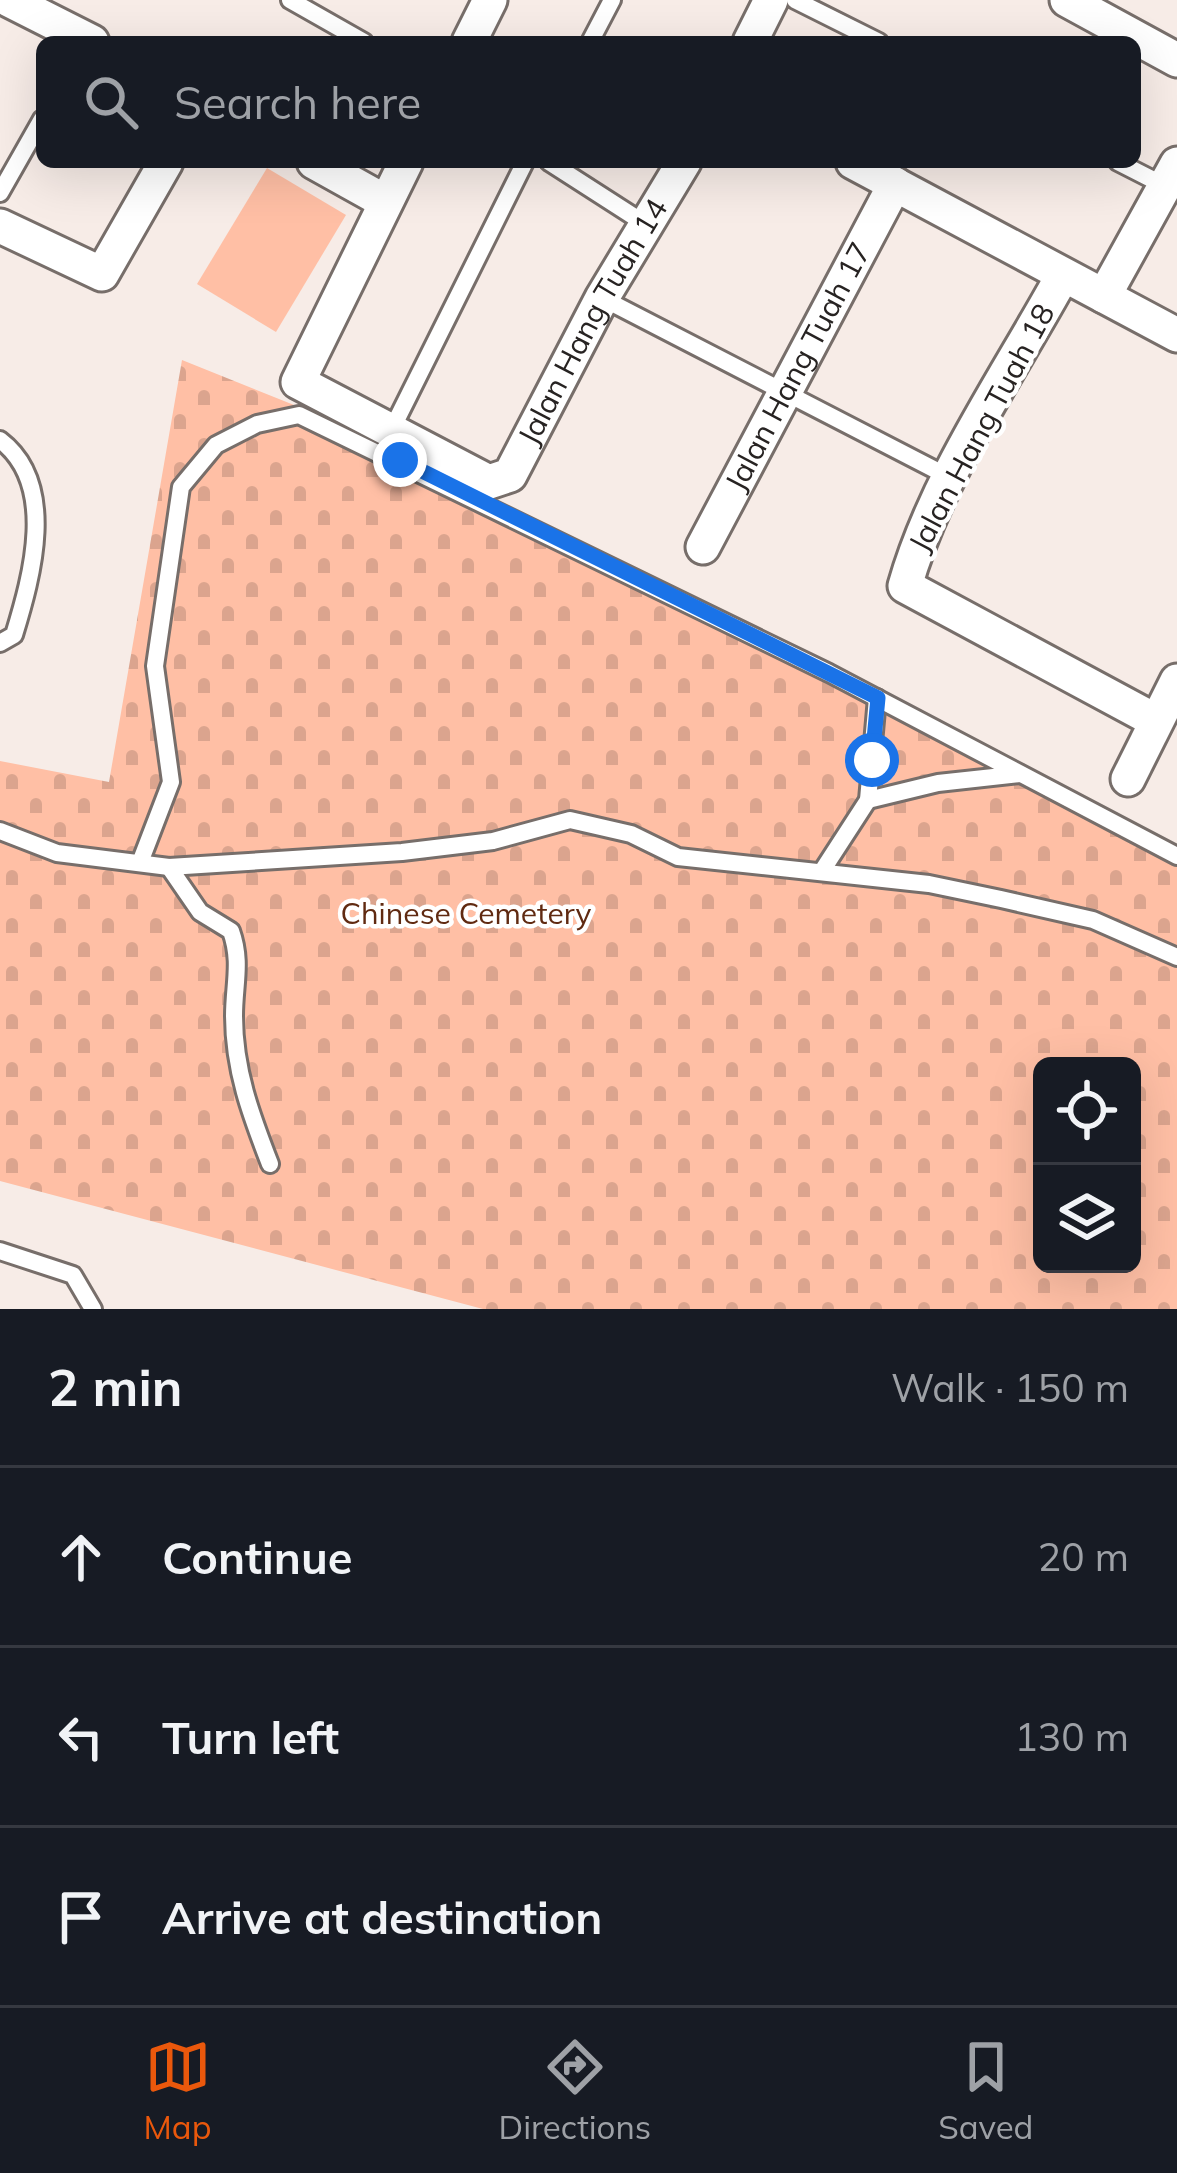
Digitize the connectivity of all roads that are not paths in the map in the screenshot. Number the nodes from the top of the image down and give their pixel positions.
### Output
1 (9, 0) edge
2 (290, 0) edge
3 (490, 0) edge
4 (612, 0) edge
5 (771, 0) edge
6 (795, 0) edge
7 (1067, 0) edge
8 (78, 36) edge
9 (353, 36) edge
10 (472, 36) edge
11 (593, 36) edge
12 (753, 36) edge
13 (867, 36) edge
14 (1133, 36) edge
15 (1141, 40) edge
16 (1177, 60) edge
17 (36, 130) edge
18 (163, 168) edge
19 (325, 168) edge
20 (403, 168) edge
21 (522, 168) edge
22 (558, 168) edge
23 (680, 168) edge
24 (864, 168) edge
25 (1136, 168) edge
26 (1173, 180) edge
27 (895, 184) junction
28 (0, 194) edge
29 (384, 201) junction
30 (647, 225) junction
31 (0, 226) edge
32 (1063, 275) junction
33 (1104, 296) junction
34 (602, 298) junction
35 (1177, 335) edge
36 (787, 393) junction
37 (389, 434) junction
38 (0, 440) edge
39 (951, 478) junction
40 (703, 547) dead end
41 (0, 643) edge
42 (1177, 681) edge
43 (878, 698) junction
44 (1156, 721) junction
45 (1020, 774) junction
46 (1128, 779) dead end
47 (868, 800) junction
48 (0, 831) edge
49 (1177, 856) edge
50 (141, 860) junction
51 (169, 867) junction
52 (822, 871) junction
53 (1177, 957) edge
54 (271, 1164) dead end
55 (0, 1251) edge
56 (94, 1309) edge

1 - 8 street
2 - 9 lane
3 - 10 street
4 - 11 lane
5 - 12 street
6 - 13 lane
7 - 14 street
15 - 16 street
17 - 28 lane
18 - 31 street
19 - 29 street
20 - 29 street
21 - 37 lane
22 - 30 lane
23 - 30 street, Jalan Hang Tuah 14
24 - 27 street
25 - 26 lane
26 - 33 street
27 - 32 street
27 - 36 street, Jalan Hang Tuah 17
29 - 37 street
30 - 34 street, Jalan Hang Tuah 14
32 - 33 street
32 - 39 street, Jalan Hang Tuah 18
33 - 35 street
34 - 36 lane
34 - 37 street, Jalan Hang Tuah 14
36 - 39 lane
36 - 40 street, Jalan Hang Tuah 17
38 - 41 lane
39 - 44 street, Jalan Hang Tuah 18
42 - 44 street
43 - 45 lane
43 - 47 lane
43 - 50 lane
44 - 46 street
45 - 47 lane
45 - 49 lane
47 - 52 lane
48 - 50 lane
50 - 51 lane
51 - 52 lane
51 - 54 lane
52 - 53 lane
55 - 56 lane

